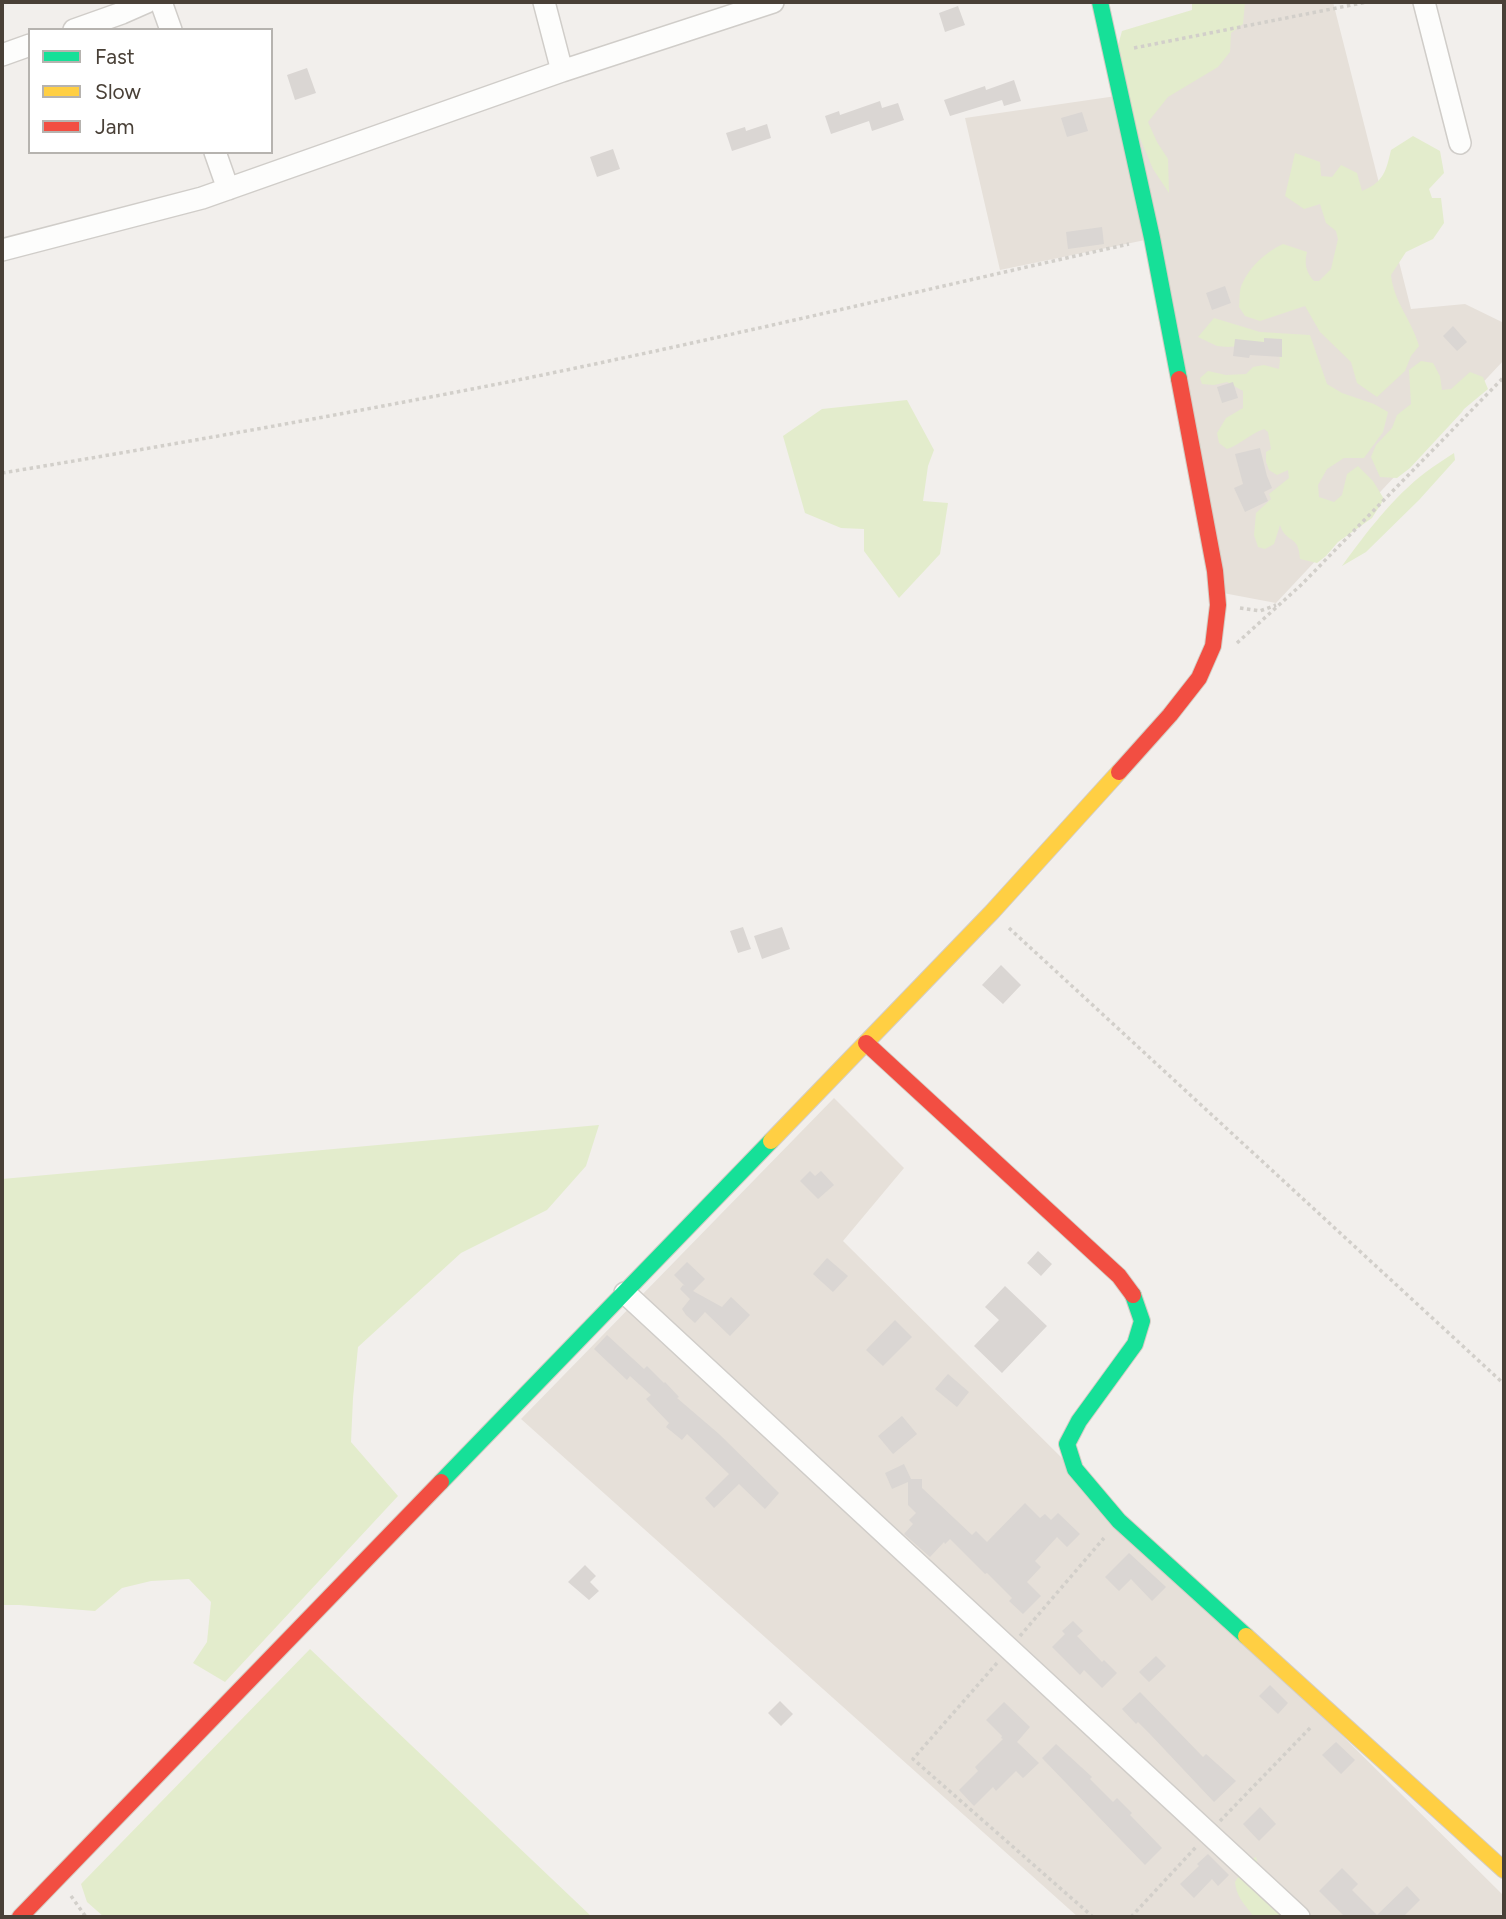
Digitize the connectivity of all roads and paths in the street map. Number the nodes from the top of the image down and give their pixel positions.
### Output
1 (147, 2) edge
2 (161, 2) edge
3 (544, 2) edge
4 (772, 2) edge
5 (1100, 2) edge
6 (1367, 2) edge
7 (1424, 2) edge
8 (80, 28) edge
9 (170, 28) edge
10 (28, 46) edge
11 (1111, 53) junction
12 (2, 55) edge
13 (562, 71) junction
14 (1460, 143) dead end
15 (216, 154) edge
16 (228, 188) junction
17 (1152, 239) junction
18 (2, 250) edge
19 (1504, 377) edge
20 (2, 473) edge
21 (1217, 589) junction
22 (1280, 604) junction
23 (1229, 650) dead end
24 (992, 912) junction
25 (866, 1043) junction
26 (625, 1293) junction
27 (1504, 1384) edge
28 (1328, 1710) junction
29 (913, 1759) dead end
30 (1208, 1833) junction
31 (1504, 1870) edge
32 (20, 1917) edge
33 (1093, 1917) edge
34 (1131, 1917) edge
35 (1299, 1917) edge

1 - 8 street
2 - 9 street
3 - 13 street
4 - 13 street
5 - 11 street
6 - 11 path
7 - 14 street
10 - 12 street
11 - 17 street
13 - 16 street
15 - 16 street
16 - 18 street
17 - 20 path
17 - 21 street
19 - 22 path
21 - 22 path
21 - 24 street
22 - 23 path
24 - 25 street
24 - 27 path
25 - 26 street
25 - 28 street
26 - 30 street
26 - 32 street
28 - 30 path
28 - 31 street
29 - 33 path
30 - 34 path
30 - 35 street

